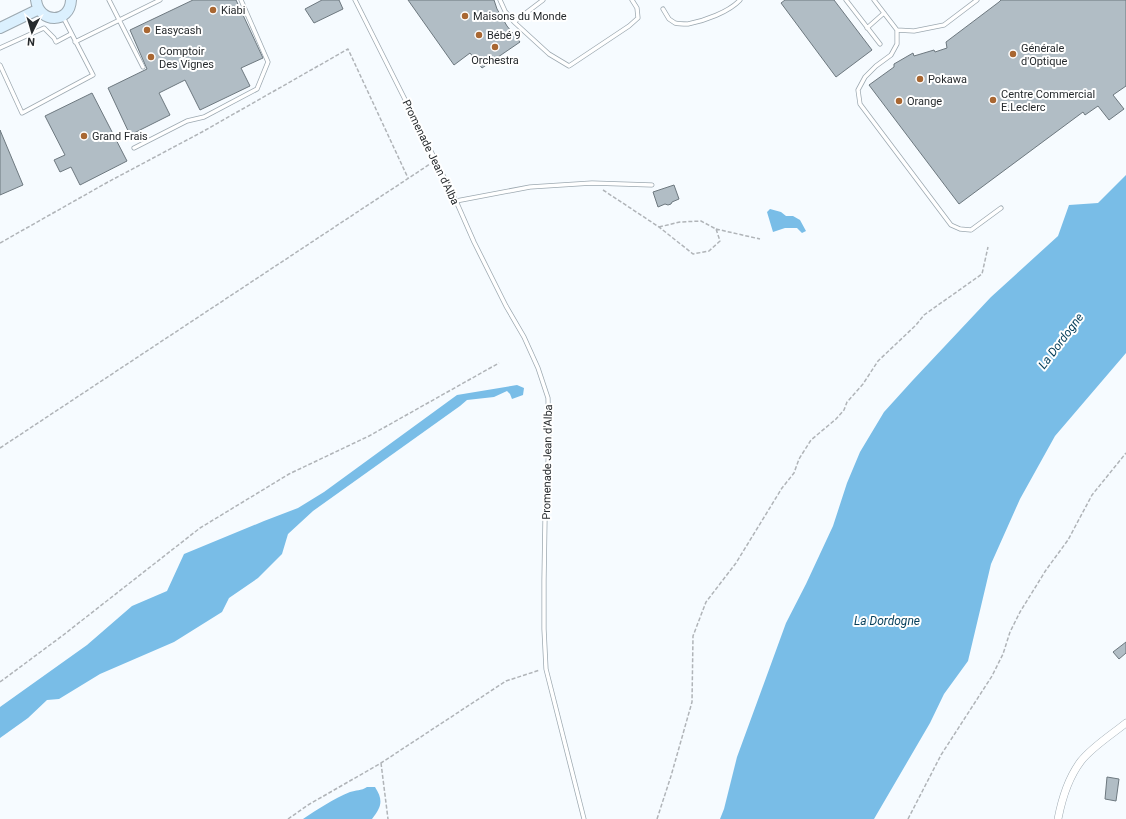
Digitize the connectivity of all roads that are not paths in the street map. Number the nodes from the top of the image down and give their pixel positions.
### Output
1 (71, 0) edge
2 (110, 0) edge
3 (160, 0) edge
4 (242, 0) edge
5 (355, 0) edge
6 (500, 0) edge
7 (544, 0) edge
8 (632, 0) edge
9 (740, 0) edge
10 (846, 0) edge
11 (874, 0) edge
12 (977, 0) edge
13 (38, 5) edge
14 (663, 9) dead end
15 (884, 13) junction
16 (62, 16) junction
17 (119, 20) junction
18 (514, 22) junction
19 (0, 28) edge
20 (867, 28) junction
21 (897, 30) junction
22 (71, 34) junction
23 (75, 42) junction
24 (880, 44) dead end
25 (0, 48) edge
26 (0, 65) edge
27 (143, 67) dead end
28 (134, 148) dead end
29 (652, 185) dead end
30 (456, 202) junction
31 (1001, 208) dead end
32 (1126, 723) edge
33 (584, 819) edge
34 (1058, 819) edge

1 - 16 main road
2 - 17 lane
3 - 17 lane
4 - 28 lane
5 - 30 lane, Promenade Jean d'Alba
6 - 18 lane
7 - 18 lane
8 - 18 lane
9 - 14 lane
10 - 20 lane
11 - 15 lane
12 - 21 lane
13 - 16 main road
13 - 19 main road
15 - 20 lane
15 - 21 lane
16 - 22 lane
17 - 23 lane
17 - 27 lane
20 - 24 lane
21 - 31 lane
22 - 23 lane
22 - 25 lane
23 - 26 lane
29 - 30 lane
30 - 33 lane, Promenade Jean d'Alba
32 - 34 street

